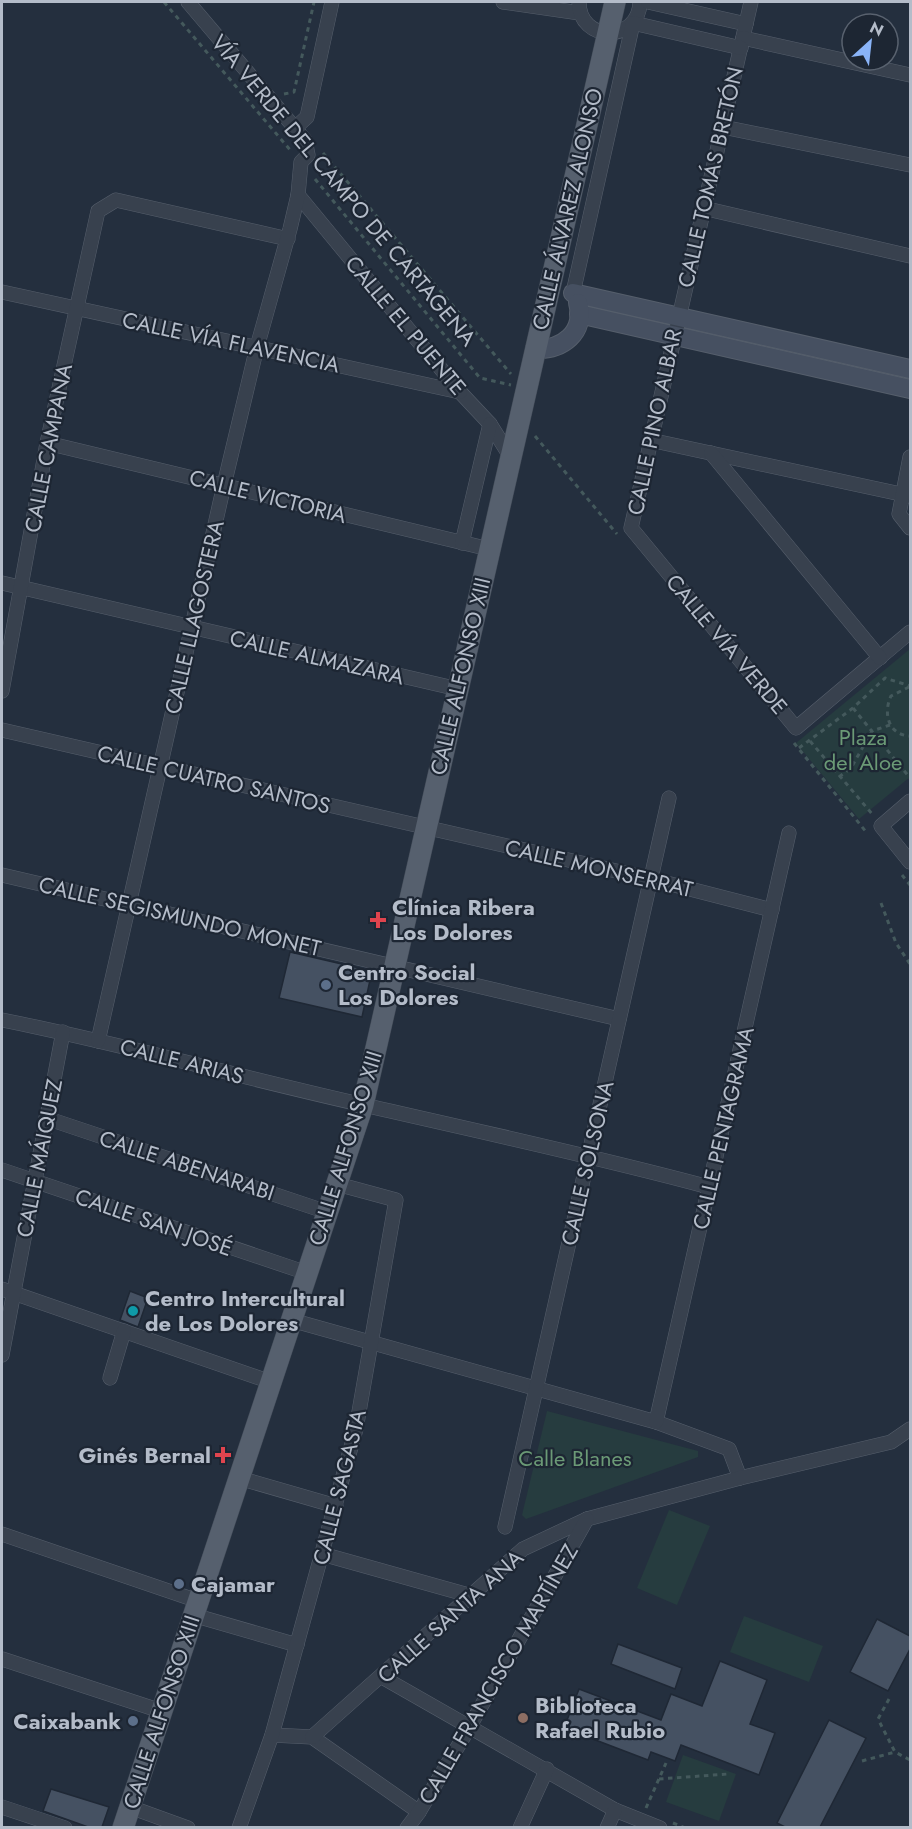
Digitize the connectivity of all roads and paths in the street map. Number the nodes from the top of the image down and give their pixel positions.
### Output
1 (164, 2) edge
2 (188, 2) edge
3 (314, 2) edge
4 (332, 2) edge
5 (503, 2) edge
6 (615, 2) edge
7 (640, 2) edge
8 (648, 2) edge
9 (751, 2) edge
10 (579, 8) edge
11 (633, 22) junction
12 (608, 34) junction
13 (743, 37) junction
14 (910, 75) edge
15 (284, 95) dead end
16 (723, 127) junction
17 (295, 128) junction
18 (323, 152) dead end
19 (301, 162) junction
20 (910, 165) edge
21 (298, 195) junction
22 (703, 208) junction
23 (288, 238) junction
24 (910, 256) edge
25 (551, 280) junction
26 (2, 292) edge
27 (573, 293) junction
28 (76, 310) junction
29 (579, 314) junction
30 (677, 317) junction
31 (673, 335) junction
32 (257, 347) junction
33 (535, 349) junction
34 (910, 369) edge
35 (511, 374) dead end
36 (509, 384) dead end
37 (910, 389) edge
38 (460, 392) junction
39 (519, 417) joint
40 (490, 424) junction
41 (650, 440) junction
42 (47, 443) junction
43 (711, 453) junction
44 (510, 456) junction
45 (910, 457) edge
46 (224, 485) junction
47 (907, 495) edge
48 (631, 528) joint
49 (910, 528) edge
50 (462, 543) junction
51 (489, 549) junction
52 (2, 583) edge
53 (22, 588) junction
54 (191, 628) junction
55 (910, 632) edge
56 (880, 658) junction
57 (910, 686) edge
58 (458, 689) junction
59 (2, 691) edge
60 (853, 708) junction
61 (890, 725) junction
62 (2, 730) edge
63 (872, 731) junction
64 (910, 736) edge
65 (810, 741) junction
66 (799, 748) dead end
67 (161, 767) junction
68 (839, 777) junction
69 (910, 778) edge
70 (669, 798) dead end
71 (910, 801) edge
72 (880, 809) dead end
73 (426, 829) junction
74 (789, 833) dead end
75 (910, 862) edge
76 (2, 875) edge
77 (651, 879) junction
78 (881, 903) dead end
79 (129, 905) junction
80 (772, 910) junction
81 (910, 964) edge
82 (395, 966) junction
83 (620, 1019) junction
84 (2, 1020) edge
85 (63, 1032) junction
86 (98, 1041) junction
87 (363, 1105) junction
88 (46, 1118) junction
89 (589, 1154) junction
90 (2, 1170) edge
91 (34, 1181) junction
92 (337, 1184) junction
93 (709, 1187) junction
94 (327, 1212) junction
95 (307, 1274) junction
96 (8, 1291) edge
97 (291, 1320) junction
98 (124, 1331) junction
99 (372, 1343) junction
100 (2, 1355) edge
101 (110, 1378) dead end
102 (271, 1382) junction
103 (536, 1388) junction
104 (656, 1422) junction
105 (910, 1429) edge
106 (239, 1478) junction
107 (740, 1478) junction
108 (336, 1506) junction
109 (587, 1519) junction
110 (505, 1527) dead end
111 (2, 1534) edge
112 (322, 1554) junction
113 (472, 1596) junction
114 (196, 1608) junction
115 (297, 1645) junction
116 (2, 1659) edge
117 (381, 1677) junction
118 (889, 1699) dead end
119 (161, 1712) junction
120 (470, 1725) junction
121 (272, 1735) junction
122 (312, 1737) junction
123 (895, 1752) junction
124 (910, 1760) edge
125 (862, 1761) dead end
126 (666, 1763) dead end
127 (547, 1769) junction
128 (728, 1774) dead end
129 (659, 1779) junction
130 (2, 1807) edge
131 (129, 1807) junction
132 (615, 1810) junction
133 (420, 1812) junction
134 (644, 1812) dead end
135 (65, 1827) edge
136 (123, 1827) edge
137 (188, 1827) edge
138 (239, 1827) edge
139 (407, 1827) edge
140 (520, 1827) edge
141 (607, 1827) edge
142 (660, 1827) edge

1 - 19 path, VÍA VERDE DEL CAMPO DE CARTAGENA
2 - 17 street
3 - 15 path
4 - 17 street
5 - 10 street
6 - 12 main road, CALLE ÁLVAREZ ALONSO
7 - 11 street, CALLE ÁLVAREZ ALONSO
8 - 13 street
9 - 13 street, CALLE TOMÁS BRETÓN
10 - 12 street
11 - 12 street
11 - 13 street
11 - 27 street, CALLE ÁLVAREZ ALONSO
12 - 25 main road, CALLE ÁLVAREZ ALONSO
13 - 14 street
13 - 16 street, CALLE TOMÁS BRETÓN
16 - 20 street
16 - 22 street, CALLE TOMÁS BRETÓN
17 - 19 street, CALLE LLAGOSTERA
18 - 35 path
19 - 21 street, CALLE LLAGOSTERA
19 - 36 path, VÍA VERDE DEL CAMPO DE CARTAGENA
21 - 23 street, CALLE LLAGOSTERA
21 - 38 street, CALLE EL PUENTE
22 - 24 street
22 - 30 street, CALLE TOMÁS BRETÓN
23 - 28 street, CALLE CAMPANA
23 - 32 street, CALLE LLAGOSTERA
25 - 27 street
25 - 33 main road, CALLE ÁLVAREZ ALONSO
26 - 28 street, CALLE VÍA FLAVENCIA
27 - 29 street
27 - 30 street
28 - 32 street, CALLE VÍA FLAVENCIA
28 - 42 street, CALLE CAMPANA
29 - 31 street
29 - 33 street
30 - 31 street, CALLE PINO ALBAR
30 - 34 street
31 - 37 street
31 - 41 street, CALLE PINO ALBAR
32 - 38 street, CALLE VÍA FLAVENCIA
32 - 46 street, CALLE LLAGOSTERA
33 - 39 main road, CALLE ÁLVAREZ ALONSO
38 - 40 street, CALLE EL PUENTE
39 - 44 main road, CALLE ALFONSO XIII
40 - 44 street, CALLE EL PUENTE
40 - 50 street
41 - 43 street
41 - 48 street, CALLE PINO ALBAR
42 - 46 street, CALLE VICTORIA
42 - 53 street, CALLE CAMPANA
43 - 47 street
43 - 56 street
44 - 51 main road, CALLE ALFONSO XIII
45 - 47 street
46 - 50 street, CALLE VICTORIA
46 - 54 street, CALLE LLAGOSTERA
47 - 49 street
48 - 56 street, CALLE VÍA VERDE
50 - 51 street, CALLE VICTORIA
51 - 58 main road, CALLE ALFONSO XIII
52 - 53 street, CALLE ALMAZARA
53 - 54 street, CALLE ALMAZARA
53 - 59 street, CALLE CAMPANA
54 - 58 street, CALLE ALMAZARA
54 - 67 street, CALLE LLAGOSTERA
55 - 56 street, CALLE VÍA VERDE
57 - 60 path
57 - 61 path
58 - 73 main road, CALLE ALFONSO XIII
60 - 63 path
60 - 65 path
61 - 63 path
61 - 64 path
62 - 67 street, CALLE CUATRO SANTOS
63 - 68 path
63 - 69 path
65 - 66 path
65 - 68 path
67 - 73 street, CALLE CUATRO SANTOS
67 - 79 street, CALLE LLAGOSTERA
68 - 72 path
70 - 77 street, CALLE SOLSONA
71 - 75 street
73 - 77 street, CALLE MONSERRAT
73 - 82 main road, CALLE ALFONSO XIII
74 - 80 street, CALLE PENTAGRAMA
76 - 79 street, CALLE SEGISMUNDO MONET
77 - 80 street, CALLE MONSERRAT
77 - 83 street, CALLE SOLSONA
78 - 81 path
79 - 82 street, CALLE SEGISMUNDO MONET
79 - 86 street, CALLE LLAGOSTERA
80 - 93 street, CALLE PENTAGRAMA
82 - 83 street, CALLE SEGISMUNDO MONET
82 - 87 main road, CALLE ALFONSO XIII
83 - 89 street, CALLE SOLSONA
84 - 85 street, CALLE ARIAS
85 - 86 street, CALLE ARIAS
85 - 88 street, CALLE MÁIQUEZ
86 - 87 street, CALLE ARIAS
87 - 89 street, CALLE ARIAS
87 - 92 main road, CALLE ALFONSO XIII
88 - 91 street, CALLE MÁIQUEZ
88 - 94 street, CALLE ABENARABI
89 - 93 street, CALLE ARIAS
89 - 103 street, CALLE SOLSONA
90 - 91 street, CALLE SAN JOSÉ
91 - 95 street, CALLE SAN JOSÉ
91 - 96 street, CALLE MÁIQUEZ
92 - 94 main road, CALLE ALFONSO XIII
92 - 99 street, CALLE SAGASTA
93 - 104 street, CALLE PENTAGRAMA
94 - 95 main road, CALLE ALFONSO XIII
95 - 97 main road, CALLE ALFONSO XIII
96 - 98 street
96 - 100 street, CALLE MÁIQUEZ
97 - 99 street
97 - 102 main road, CALLE ALFONSO XIII
98 - 101 street
98 - 102 street
99 - 103 street
99 - 108 street, CALLE SAGASTA
102 - 106 main road, CALLE ALFONSO XIII
103 - 104 street
103 - 110 street, CALLE SOLSONA
104 - 107 street
105 - 107 street, CALLE SANTA ANA
106 - 108 street
106 - 114 main road, CALLE ALFONSO XIII
107 - 109 street, CALLE SANTA ANA
108 - 112 street, CALLE SAGASTA
109 - 113 street, CALLE SANTA ANA
109 - 120 street, CALLE FRANCISCO MARTÍNEZ
111 - 114 street
112 - 113 street
112 - 115 street, CALLE SAGASTA
113 - 117 street, CALLE SANTA ANA
114 - 115 street
114 - 119 main road, CALLE ALFONSO XIII
115 - 121 street, CALLE SAGASTA
116 - 119 street
117 - 120 street
117 - 122 street, CALLE SANTA ANA
118 - 123 path
119 - 131 main road, CALLE ALFONSO XIII
120 - 127 street
120 - 133 street, CALLE FRANCISCO MARTÍNEZ
121 - 122 street
121 - 138 street, CALLE SAGASTA
122 - 133 street
123 - 124 path
123 - 125 path
126 - 129 path
127 - 132 street
127 - 140 street
128 - 129 path
129 - 134 path
130 - 135 street
131 - 136 main road, CALLE ALFONSO XIII
131 - 137 street
132 - 141 street
132 - 142 street
133 - 139 street, CALLE FRANCISCO MARTÍNEZ

